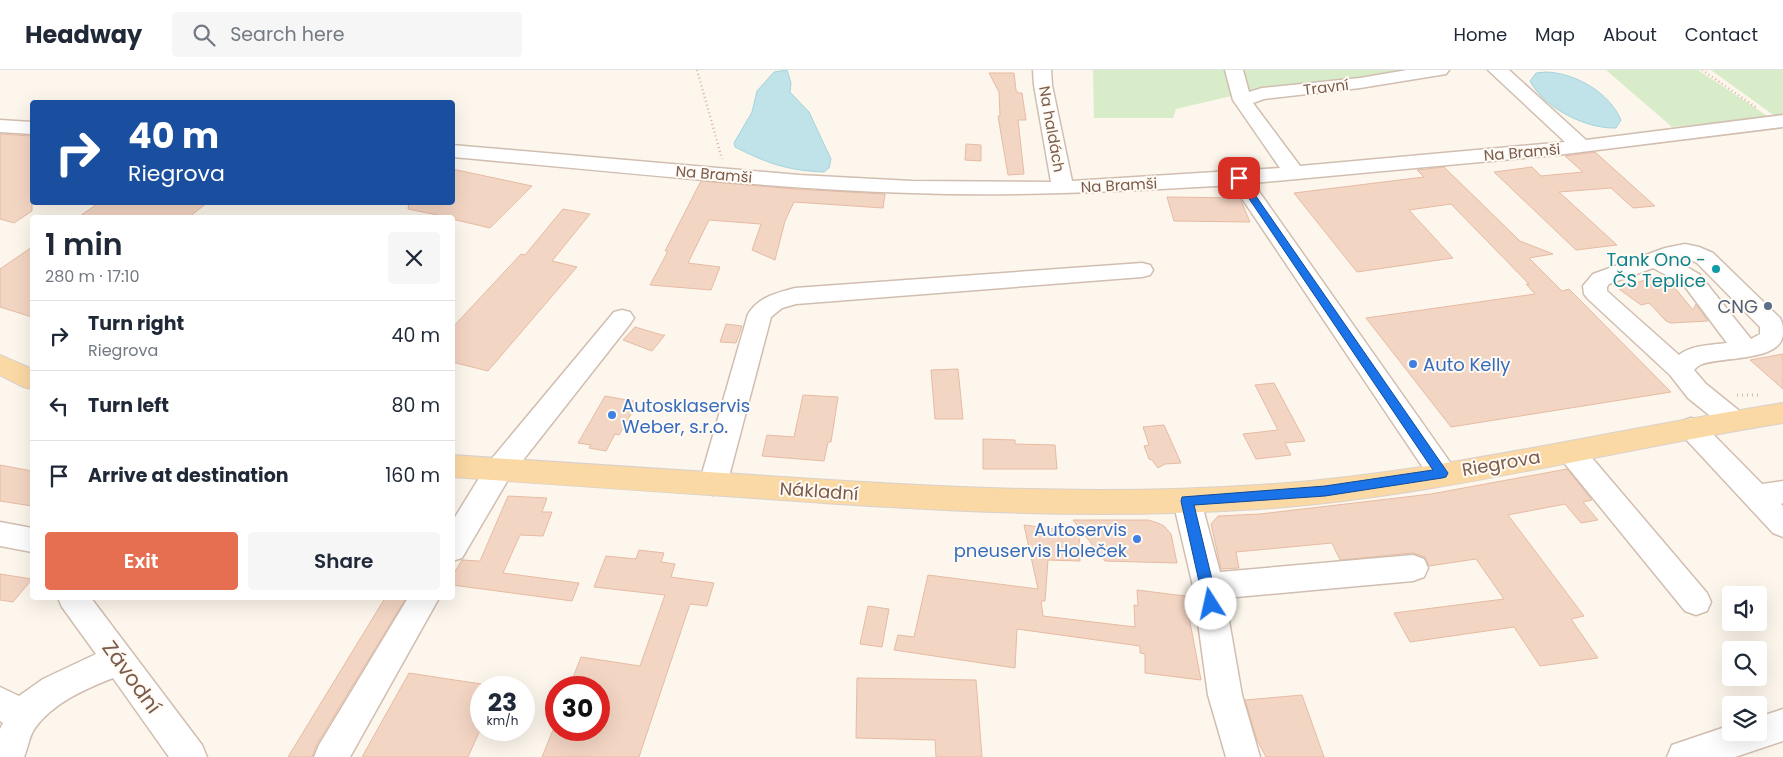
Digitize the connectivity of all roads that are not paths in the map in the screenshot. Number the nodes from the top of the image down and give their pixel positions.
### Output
1 (1042, 70) edge
2 (1234, 70) edge
3 (1440, 70) edge
4 (1497, 70) edge
5 (1242, 100) junction
6 (1780, 121) edge
7 (0, 126) edge
8 (30, 128) edge
9 (1581, 146) junction
10 (455, 151) edge
11 (1294, 173) junction
12 (1239, 178) junction
13 (1063, 188) junction
14 (1653, 260) junction
15 (1142, 270) dead end
16 (622, 318) dead end
17 (1745, 349) junction
18 (0, 364) edge
19 (1679, 369) junction
20 (30, 379) edge
21 (1783, 413) edge
22 (1733, 420) junction
23 (1691, 428) junction
24 (1571, 452) junction
25 (455, 466) edge
26 (499, 470) junction
27 (1442, 473) junction
28 (713, 484) junction
29 (1783, 492) edge
30 (1756, 496) junction
31 (1187, 501) junction
32 (1783, 525) edge
33 (0, 534) edge
34 (30, 540) edge
35 (455, 544) edge
36 (1413, 568) dead end
37 (1208, 586) junction
38 (75, 600) edge
39 (423, 600) edge
40 (1696, 602) dead end
41 (120, 660) junction
42 (12, 710) edge
43 (1783, 725) edge
44 (8, 757) edge
45 (190, 757) edge
46 (331, 757) edge
47 (1243, 757) edge
48 (1684, 757) edge

1 - 13 street, Na haldách
2 - 5 street
3 - 5 street, Travní
4 - 9 street
5 - 11 street
6 - 9 street, Na Bramši
7 - 8 street
9 - 11 street, Na Bramši
10 - 13 street, Na Bramši
11 - 12 street, Na Bramši
12 - 13 street, Na Bramši
12 - 27 street
14 - 17 street
14 - 17 street
14 - 19 street
15 - 28 street
16 - 26 street
17 - 19 street
18 - 20 main road
19 - 22 street
21 - 22 main road, Riegrova
22 - 23 main road, Riegrova
23 - 24 main road, Riegrova
23 - 30 street
24 - 27 main road, Riegrova
24 - 40 street
25 - 26 main road, Nákladní
26 - 28 main road, Nákladní
26 - 35 street
27 - 31 main road, Riegrova
28 - 31 main road, Nákladní
29 - 30 street
30 - 32 street
31 - 37 street
33 - 34 street
36 - 37 street
37 - 47 street
38 - 41 street, Závodní
39 - 46 street
41 - 42 street
41 - 45 street, Závodní
42 - 44 street
43 - 48 street

